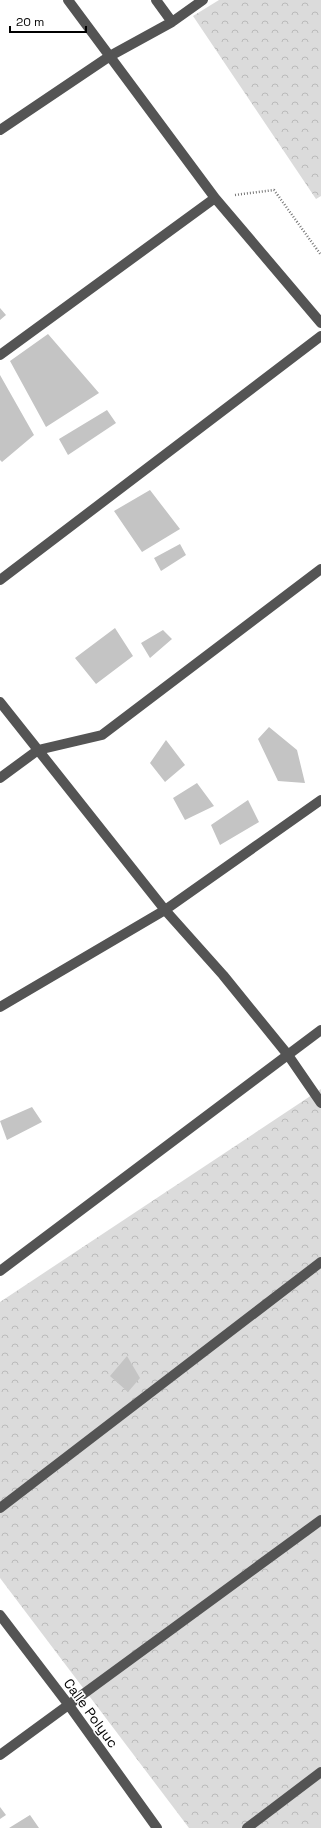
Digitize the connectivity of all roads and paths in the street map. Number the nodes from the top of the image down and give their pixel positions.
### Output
1 (68, 0) edge
2 (156, 0) edge
3 (203, 0) edge
4 (172, 22) junction
5 (110, 56) junction
6 (0, 130) edge
7 (215, 198) junction
8 (321, 255) edge
9 (321, 323) edge
10 (321, 336) edge
11 (0, 355) edge
12 (321, 569) edge
13 (0, 580) edge
14 (0, 702) edge
15 (38, 750) junction
16 (0, 778) edge
17 (321, 800) edge
18 (165, 910) junction
19 (0, 1007) edge
20 (321, 1030) edge
21 (288, 1055) junction
22 (321, 1103) edge
23 (321, 1262) edge
24 (0, 1271) edge
25 (0, 1508) edge
26 (321, 1520) edge
27 (0, 1615) edge
28 (68, 1704) junction
29 (0, 1755) edge
30 (321, 1772) edge
31 (157, 1828) edge
32 (247, 1828) edge

1 - 5 street
2 - 4 street
3 - 4 street
4 - 5 street
5 - 6 street
5 - 7 street
7 - 8 path
7 - 9 street
7 - 11 street
10 - 13 street
12 - 15 street
14 - 15 street
15 - 16 street
15 - 18 street
17 - 18 street
18 - 19 street
18 - 21 street
20 - 21 street
21 - 22 street
21 - 24 street
23 - 25 street
26 - 28 street
27 - 28 street, Calle Polyuc
28 - 29 street
28 - 31 street, Calle Polyuc
30 - 32 street

